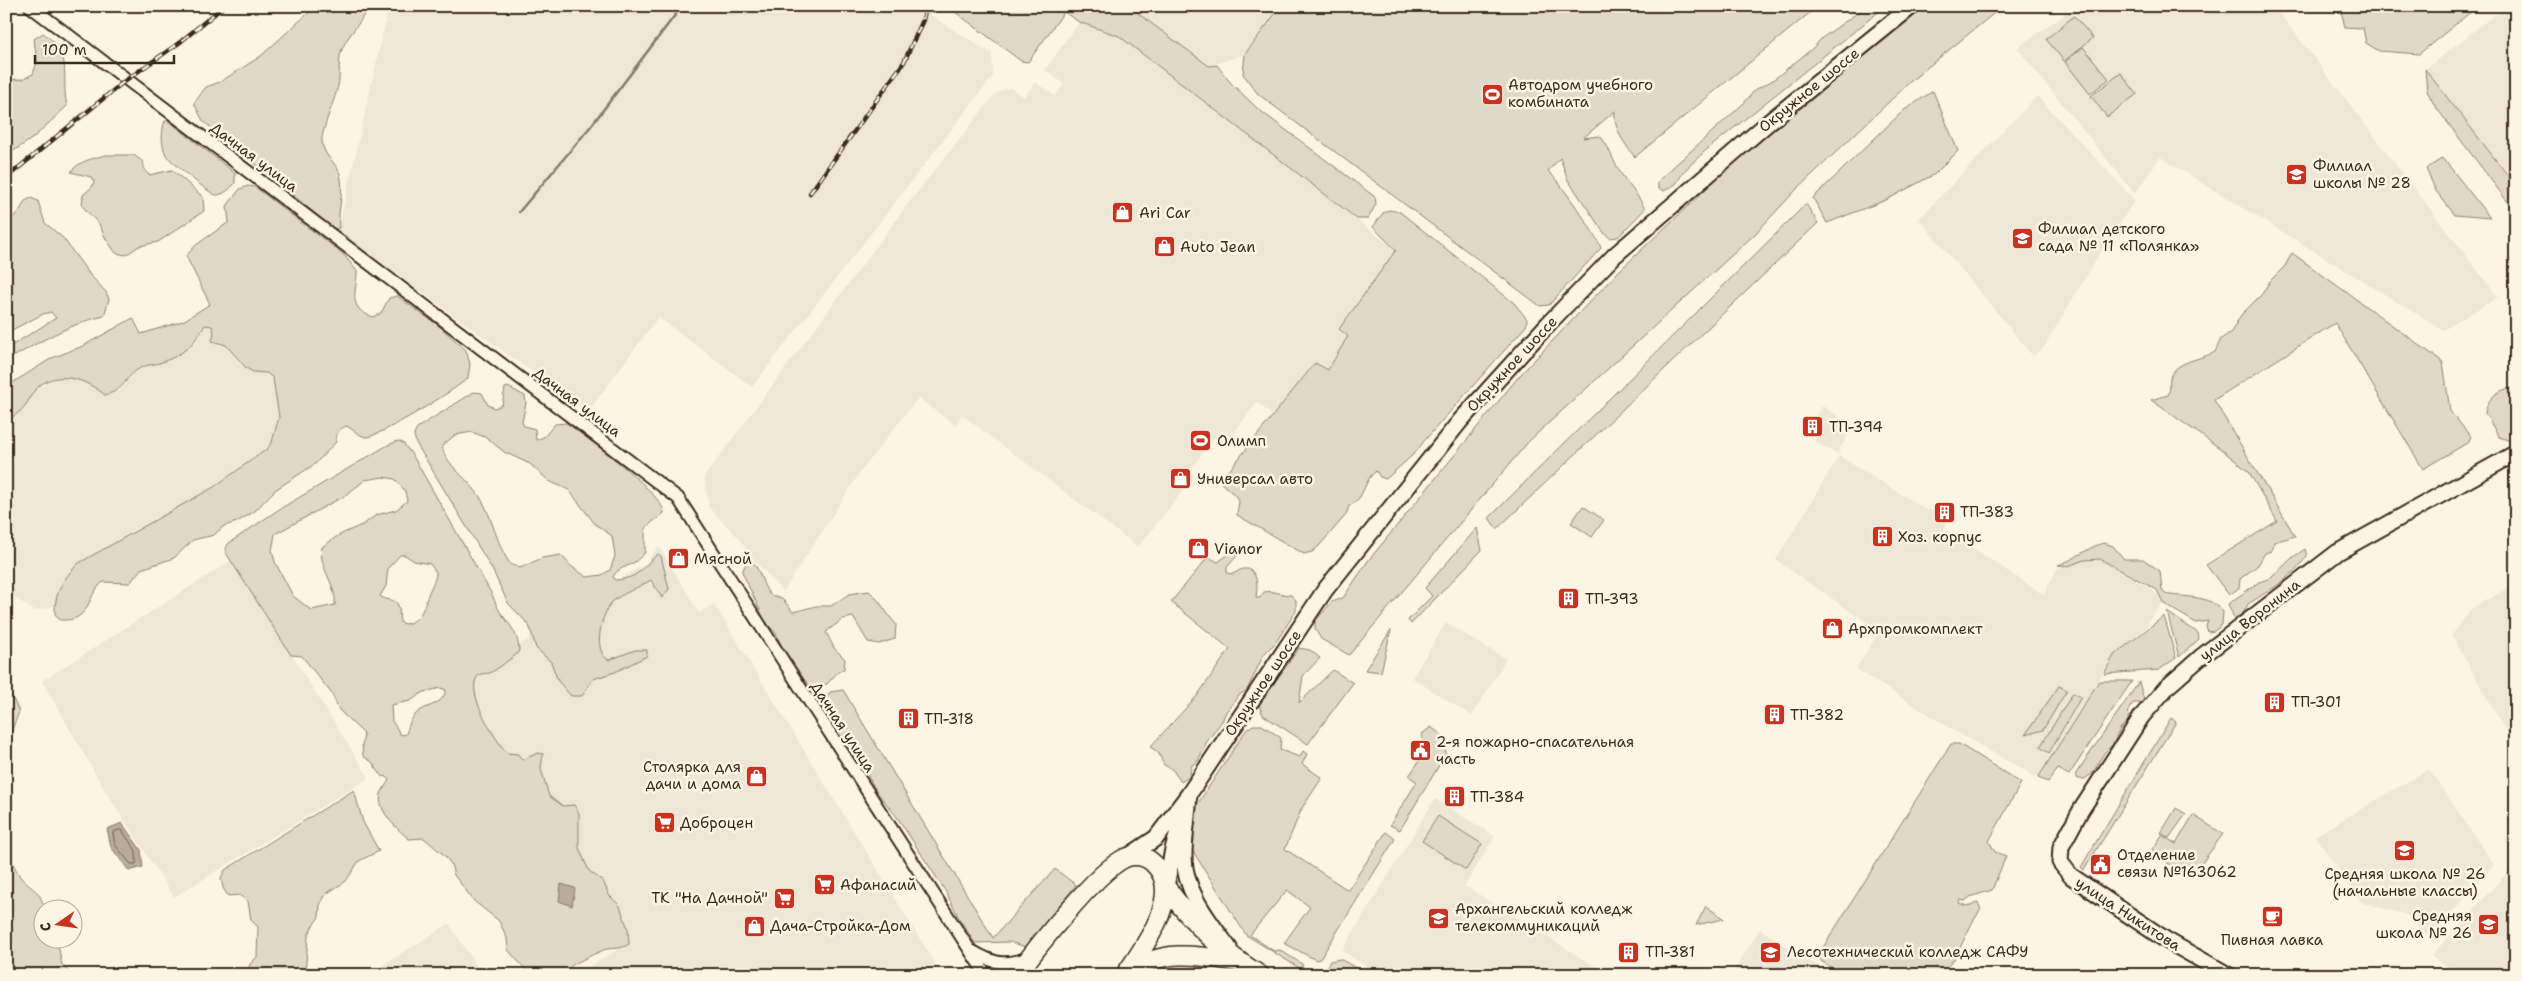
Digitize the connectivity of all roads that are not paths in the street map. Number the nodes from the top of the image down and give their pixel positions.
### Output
1 (30, 6) edge
2 (1912, 6) edge
3 (2516, 452) edge
4 (1190, 794) junction
5 (1126, 858) junction
6 (2060, 862) joint
7 (1166, 887) junction
8 (969, 949) junction
9 (1029, 958) junction
10 (1240, 962) junction
11 (986, 975) edge
12 (1017, 975) edge
13 (1127, 975) edge
14 (1260, 975) edge
15 (2228, 975) edge

1 - 8 street, Дачная улица
2 - 4 main road, Окружное шоссе
3 - 6 main road, улица Воронина
4 - 5 main road, Окружное шоссе
4 - 7 main road, Окружное шоссе
4 - 10 main road
5 - 7 main road
5 - 9 main road, Окружное шоссе
6 - 15 main road, улица Никитова
7 - 10 main road
7 - 13 main road, Окружное шоссе
8 - 9 street, Дачная улица
8 - 11 street, Дачная улица
9 - 12 main road, Окружное шоссе
10 - 13 main road
10 - 14 main road

